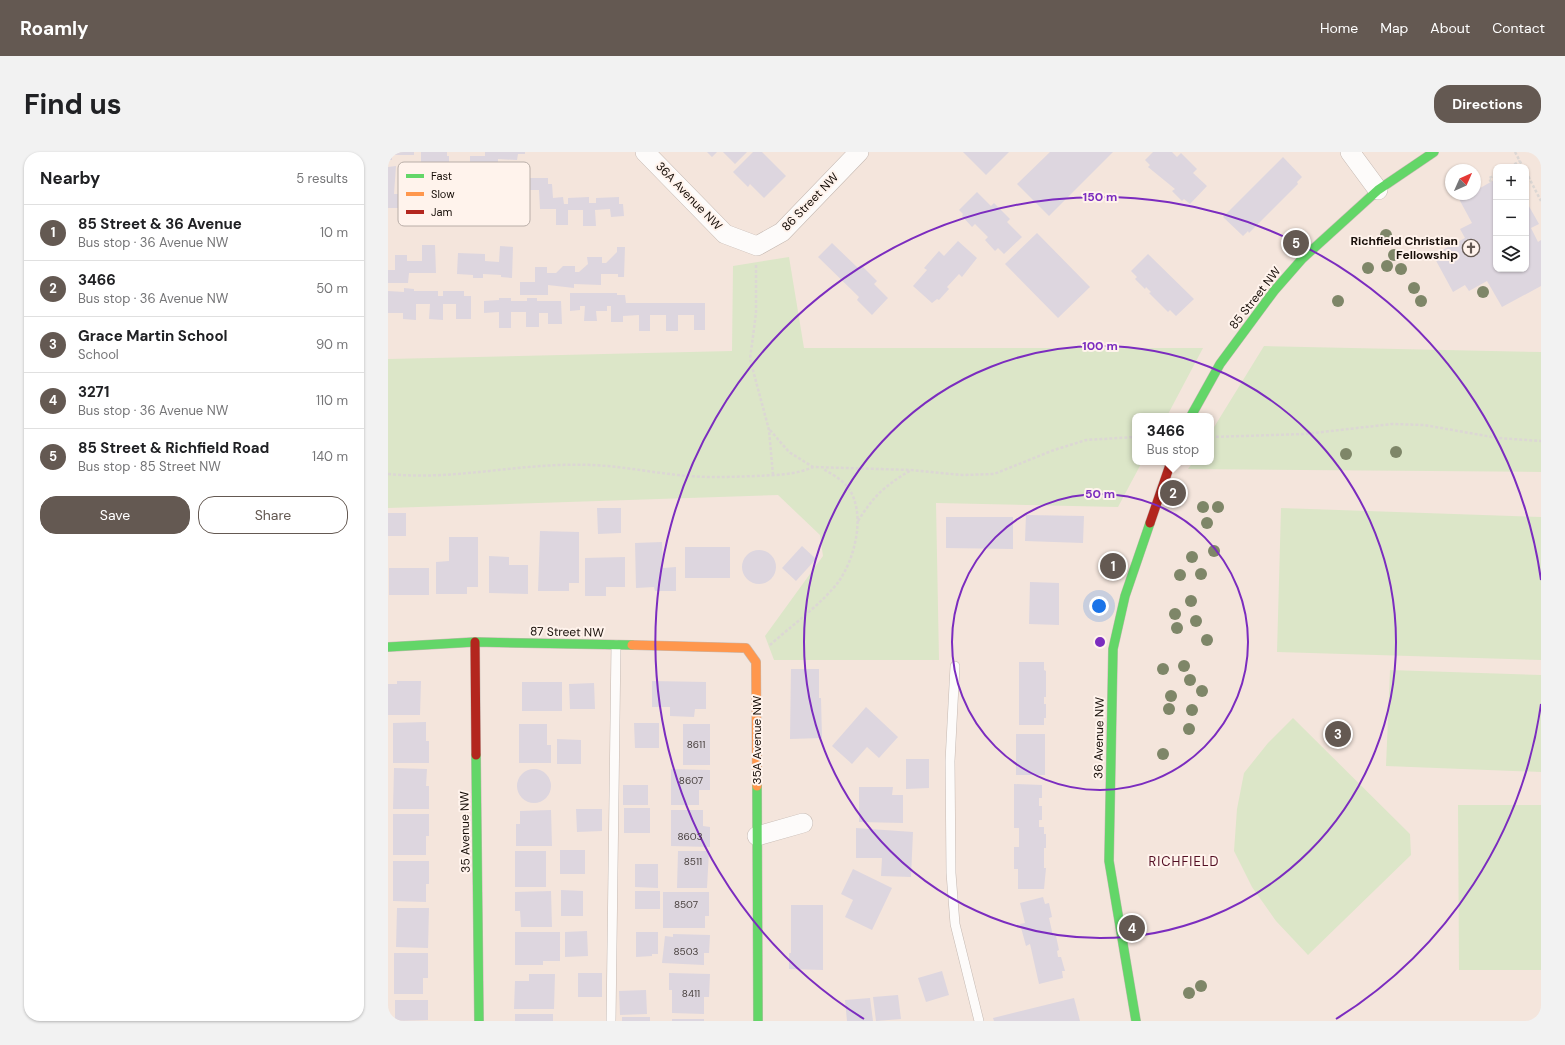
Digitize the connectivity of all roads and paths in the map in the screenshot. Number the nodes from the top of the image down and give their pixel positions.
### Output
1 (645, 152) edge
2 (859, 152) edge
3 (1350, 152) edge
4 (1434, 152) edge
5 (1515, 152) edge
6 (1520, 161) junction
7 (1515, 164) edge
8 (1522, 164) edge
9 (1493, 176) edge
10 (1529, 178) edge
11 (1491, 182) dead end
12 (1378, 190) junction
13 (1541, 201) edge
14 (756, 254) junction
15 (1193, 413) edge
16 (769, 430) junction
17 (1132, 436) edge
18 (1214, 437) edge
19 (1541, 441) edge
20 (1170, 465) edge
21 (813, 468) junction
22 (822, 468) junction
23 (911, 470) junction
24 (388, 474) edge
25 (773, 475) junction
26 (858, 521) junction
27 (475, 642) junction
28 (616, 645) junction
29 (388, 647) edge
30 (767, 647) dead end
31 (746, 648) joint
32 (956, 666) dead end
33 (803, 823) dead end
34 (756, 836) junction
35 (479, 1021) edge
36 (611, 1021) edge
37 (758, 1021) edge
38 (979, 1021) edge
39 (1136, 1021) edge

1 - 14 street, 36A Avenue NW
2 - 14 street, 86 Street NW
3 - 12 street
4 - 12 street, 85 Street NW
5 - 6 path
6 - 7 path
6 - 8 path
9 - 11 path
10 - 13 path
12 - 15 street, 85 Street NW
14 - 16 path
16 - 21 path
16 - 25 path
17 - 23 path
18 - 19 path
20 - 39 street, 36 Avenue NW
21 - 22 path
21 - 25 path
22 - 23 path
22 - 26 path
23 - 26 path
24 - 25 path
26 - 30 path
27 - 28 street, 87 Street NW
27 - 29 street, 87 Street NW
27 - 35 street, 35 Avenue NW
28 - 31 street, 87 Street NW
28 - 36 lane
31 - 34 street, 35A Avenue NW
32 - 38 lane
33 - 34 street
34 - 37 street, 35A Avenue NW

